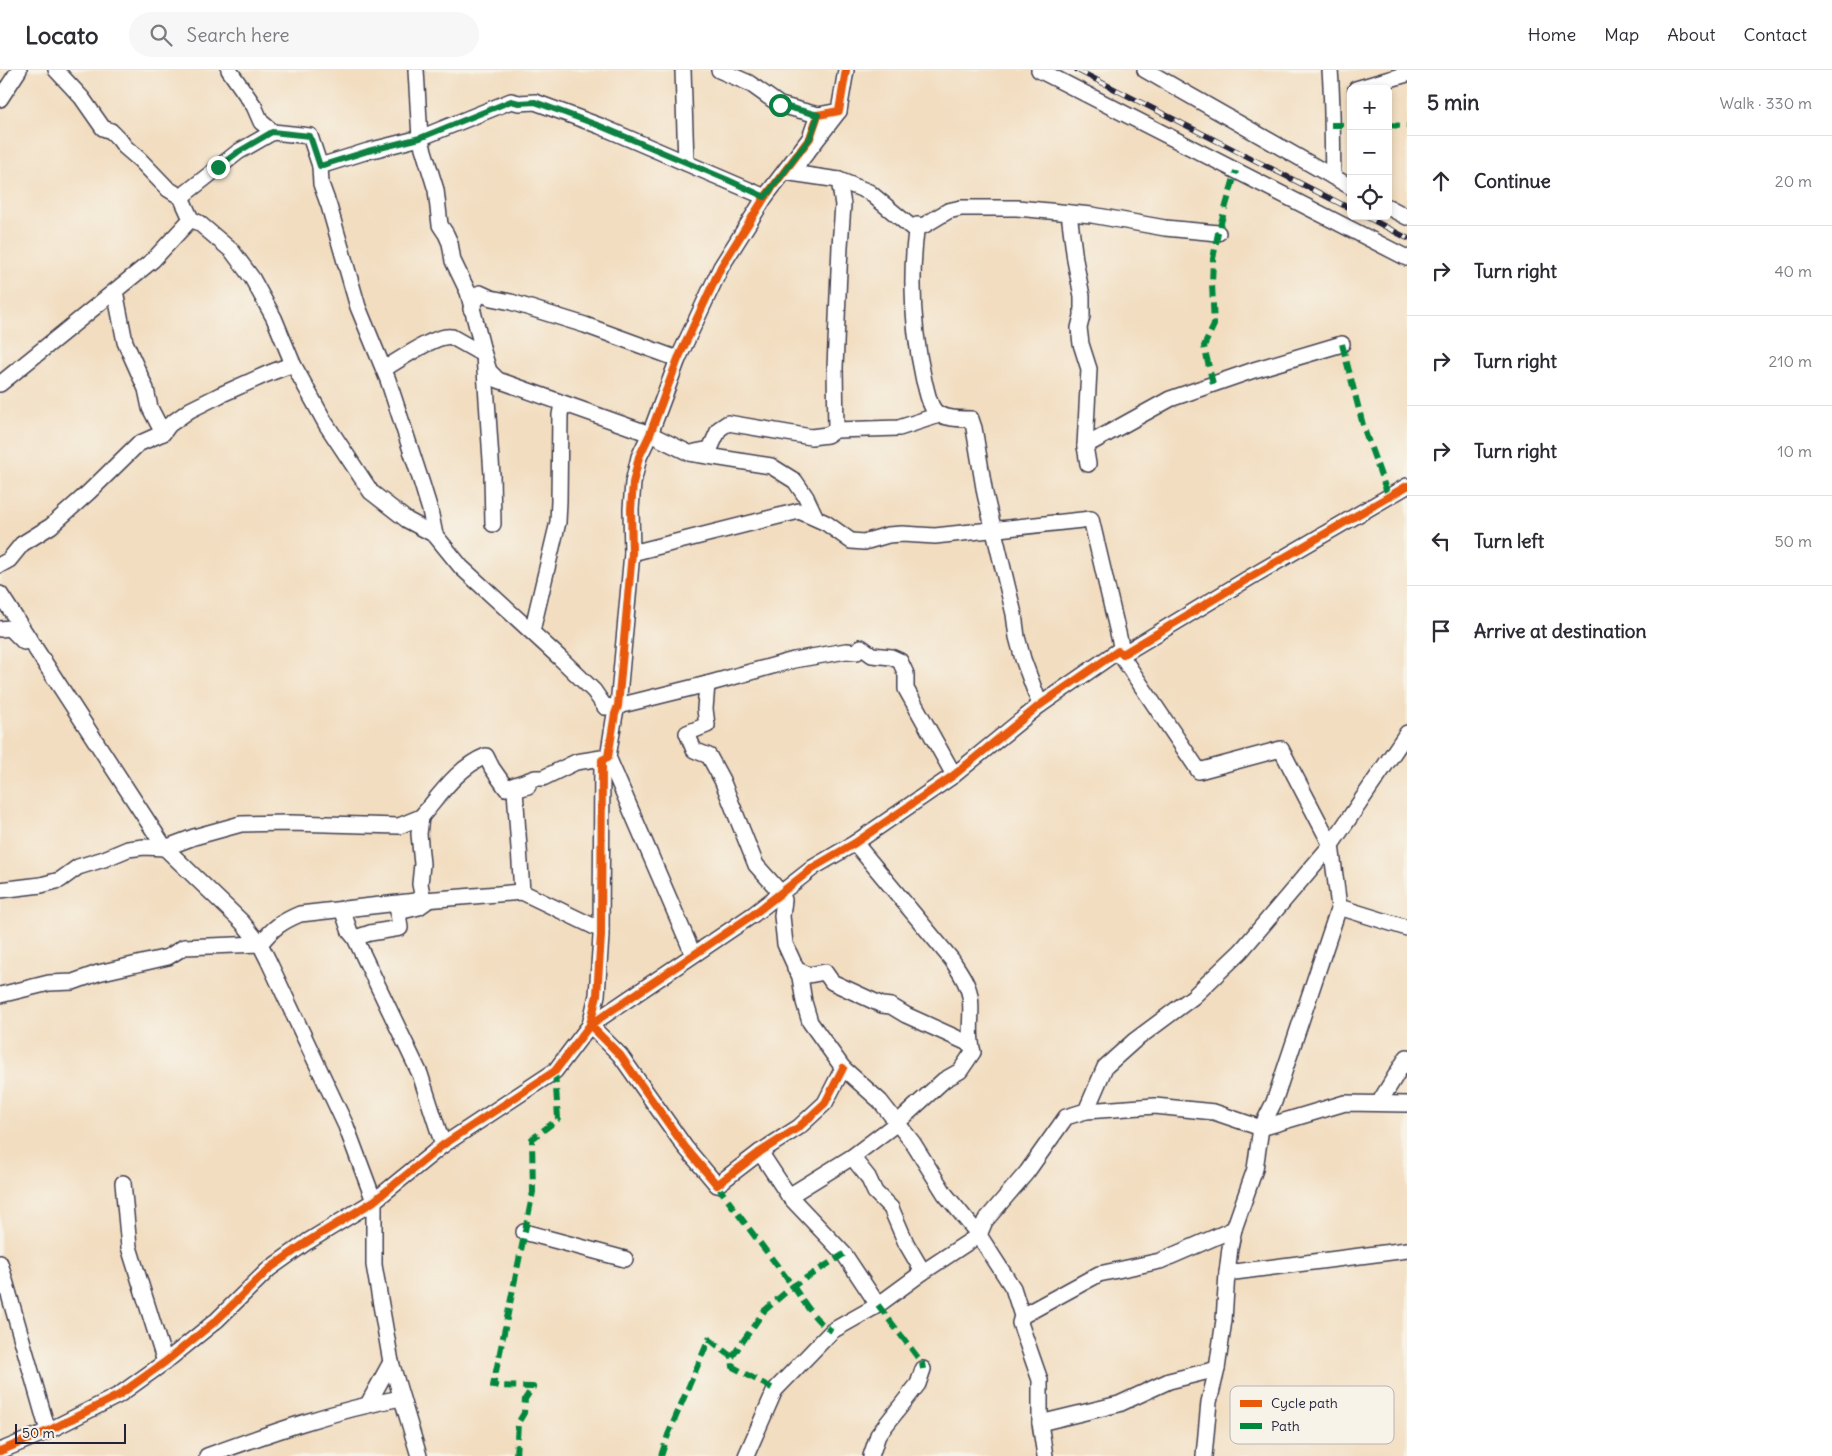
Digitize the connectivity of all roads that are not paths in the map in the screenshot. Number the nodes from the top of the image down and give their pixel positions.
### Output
1 (19, 70) edge
2 (56, 70) edge
3 (229, 70) edge
4 (416, 70) edge
5 (683, 70) edge
6 (719, 70) edge
7 (846, 70) edge
8 (1039, 70) edge
9 (1145, 70) edge
10 (1330, 70) edge
11 (1407, 74) edge
12 (1370, 85) edge
13 (1347, 91) edge
14 (1332, 96) junction
15 (0, 100) edge
16 (838, 111) junction
17 (818, 115) junction
18 (272, 132) junction
19 (420, 138) junction
20 (686, 163) junction
21 (320, 166) junction
22 (1333, 177) junction
23 (839, 180) junction
24 (1347, 185) edge
25 (181, 197) junction
26 (765, 197) junction
27 (1392, 209) edge
28 (1069, 213) junction
29 (1407, 217) edge
30 (191, 219) junction
31 (916, 231) junction
32 (1218, 233) dead end
33 (1407, 258) edge
34 (115, 292) junction
35 (471, 309) junction
36 (1342, 344) dead end
37 (484, 355) junction
38 (678, 359) junction
39 (293, 364) junction
40 (384, 369) junction
41 (0, 384) edge
42 (562, 404) junction
43 (940, 414) junction
44 (836, 430) junction
45 (163, 433) junction
46 (650, 434) junction
47 (1085, 446) junction
48 (689, 453) junction
49 (1088, 464) dead end
50 (1407, 486) edge
51 (815, 516) junction
52 (493, 524) dead end
53 (994, 529) junction
54 (435, 535) junction
55 (632, 553) junction
56 (0, 565) edge
57 (0, 594) edge
58 (0, 629) edge
59 (532, 631) junction
60 (1120, 653) junction
61 (46, 664) junction
62 (707, 684) junction
63 (1040, 705) junction
64 (618, 706) junction
65 (1407, 733) edge
66 (605, 759) junction
67 (954, 775) junction
68 (421, 817) junction
69 (855, 843) junction
70 (1331, 845) junction
71 (165, 848) junction
72 (0, 890) edge
73 (522, 892) junction
74 (782, 894) junction
75 (425, 900) junction
76 (1339, 907) junction
77 (342, 908) junction
78 (1407, 928) edge
79 (601, 930) junction
80 (355, 938) junction
81 (260, 944) junction
82 (693, 954) junction
83 (795, 969) junction
84 (0, 995) edge
85 (590, 1025) junction
86 (970, 1044) junction
87 (1407, 1057) edge
88 (843, 1068) junction
89 (1380, 1103) junction
90 (1407, 1104) edge
91 (1086, 1111) junction
92 (897, 1123) junction
93 (1261, 1128) junction
94 (443, 1145) junction
95 (760, 1152) junction
96 (852, 1157) junction
97 (123, 1182) dead end
98 (789, 1196) junction
99 (374, 1201) junction
100 (1234, 1229) junction
101 (524, 1232) dead end
102 (979, 1235) junction
103 (1407, 1250) edge
104 (625, 1259) dead end
105 (0, 1264) edge
106 (923, 1272) junction
107 (1226, 1273) junction
108 (878, 1305) junction
109 (1022, 1316) junction
110 (165, 1362) junction
111 (391, 1362) junction
112 (923, 1369) dead end
113 (1217, 1369) junction
114 (401, 1398) junction
115 (368, 1404) junction
116 (1040, 1423) junction
117 (48, 1431) junction
118 (0, 1451) edge
119 (207, 1456) edge
120 (419, 1456) edge
121 (746, 1456) edge
122 (871, 1456) edge
123 (1045, 1456) edge
124 (1204, 1456) edge

1 - 15 street
2 - 25 street
3 - 18 street
4 - 19 street
5 - 20 street
6 - 17 street
7 - 16 street
8 - 33 street
9 - 22 street
10 - 14 street
11 - 12 street
13 - 14 street
14 - 22 street
16 - 17 street
16 - 23 street
17 - 26 street
18 - 21 street
18 - 25 street
19 - 20 street
19 - 21 street
19 - 35 street
20 - 26 street
21 - 40 street
22 - 24 street
23 - 31 street
23 - 44 street
25 - 30 street
26 - 38 street
27 - 29 street
28 - 31 street
28 - 32 street
28 - 47 street
30 - 34 street
30 - 39 street
31 - 43 street
34 - 41 street
34 - 45 street
35 - 37 street
35 - 38 street
36 - 47 street
37 - 40 street
37 - 42 street
37 - 52 street
38 - 46 street
39 - 45 street
39 - 54 street
40 - 54 street
42 - 46 street
42 - 59 street
43 - 44 street
43 - 53 street
44 - 48 street
45 - 56 street
46 - 48 street
46 - 55 street
47 - 49 street
48 - 51 street
50 - 60 street
51 - 53 street
51 - 55 street
53 - 60 street
53 - 63 street
54 - 59 street
55 - 64 street
57 - 61 street
58 - 61 street
59 - 64 street
60 - 63 street
60 - 70 street
61 - 71 street
62 - 64 street
62 - 67 street
62 - 74 street
63 - 67 street
64 - 66 street
65 - 70 street
66 - 68 street
66 - 73 street
66 - 79 street
66 - 82 street
67 - 69 street
68 - 71 street
68 - 75 street
69 - 74 street
69 - 86 street
70 - 76 street
70 - 91 street
71 - 72 street
71 - 81 street
73 - 75 street
73 - 79 street
74 - 82 street
74 - 83 street
75 - 77 street
75 - 80 street
76 - 78 street
76 - 93 street
77 - 80 street
77 - 81 street
79 - 85 street
80 - 94 street
81 - 84 street
81 - 99 street
82 - 85 street
83 - 86 street
83 - 88 street
85 - 94 street
85 - 95 street
86 - 92 street
87 - 89 street
88 - 92 street
88 - 95 street
89 - 90 street
89 - 93 street
91 - 93 street
91 - 102 street
92 - 96 street
92 - 102 street
93 - 100 street
94 - 99 street
95 - 98 street
96 - 98 street
96 - 106 street
97 - 110 street
98 - 108 street
99 - 110 street
99 - 111 street
100 - 107 street
100 - 109 street
101 - 104 street
102 - 106 street
102 - 109 street
103 - 107 street
105 - 117 street
106 - 108 street
107 - 113 street
108 - 121 street
109 - 116 street
110 - 117 street
111 - 114 street
111 - 115 street
112 - 122 street
113 - 116 street
113 - 124 street
114 - 115 street
114 - 120 street
115 - 119 street
116 - 123 street
117 - 118 street

